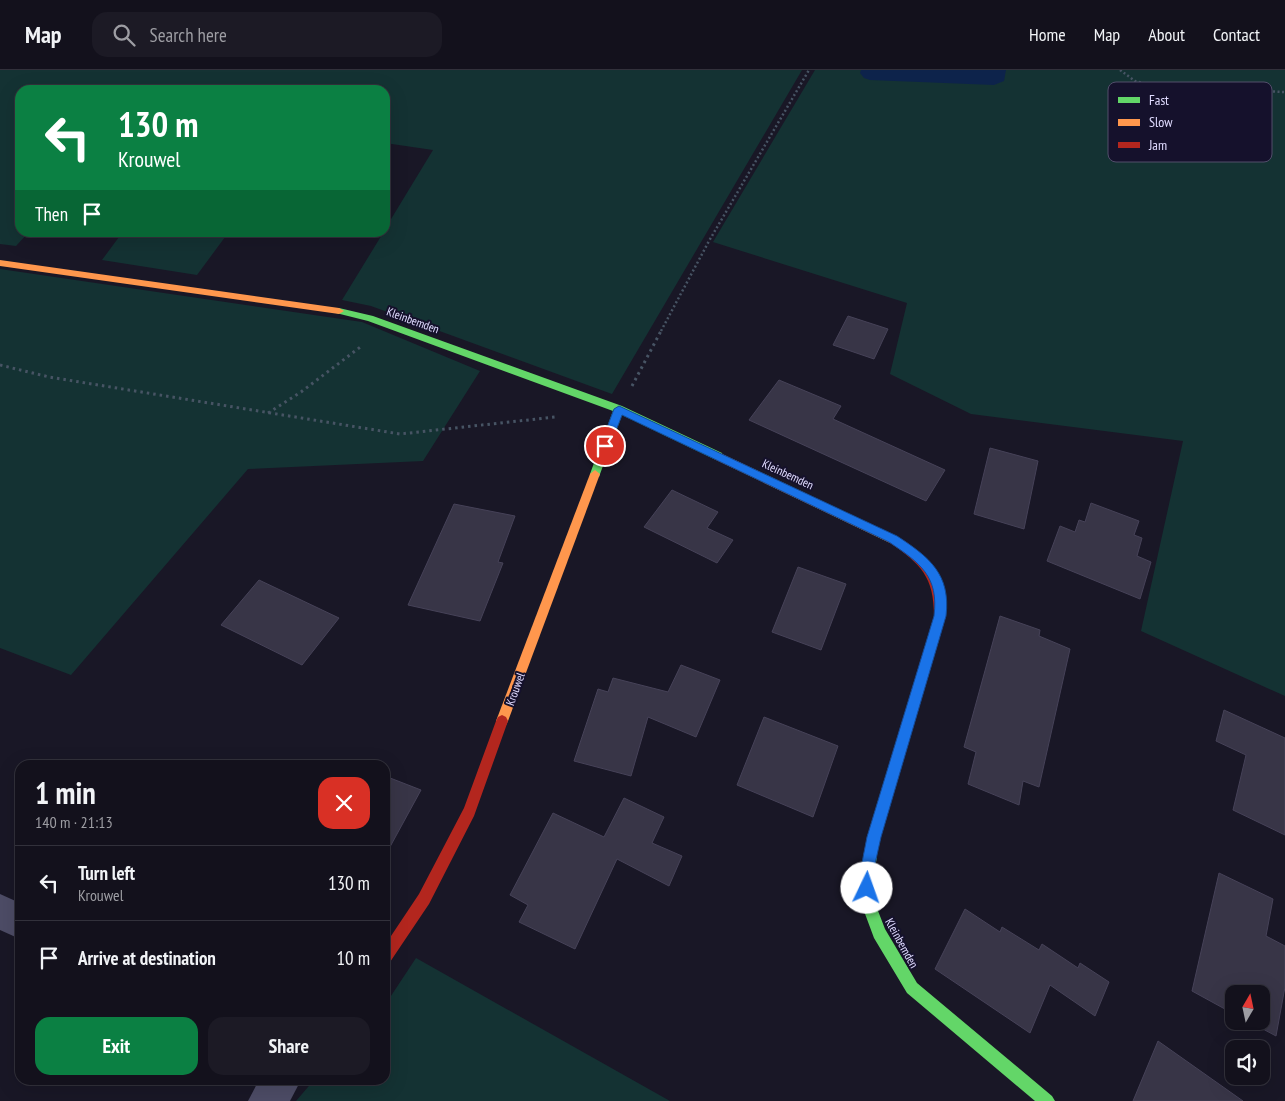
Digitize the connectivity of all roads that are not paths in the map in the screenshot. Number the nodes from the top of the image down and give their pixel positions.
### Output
1 (0, 263) edge
2 (619, 409) junction
3 (0, 911) edge
4 (15, 919) edge
5 (390, 950) edge
6 (1047, 1101) edge

1 - 2 street, Kleinbemden
2 - 5 street, Krouwel
2 - 6 street, Kleinbemden
3 - 4 street

